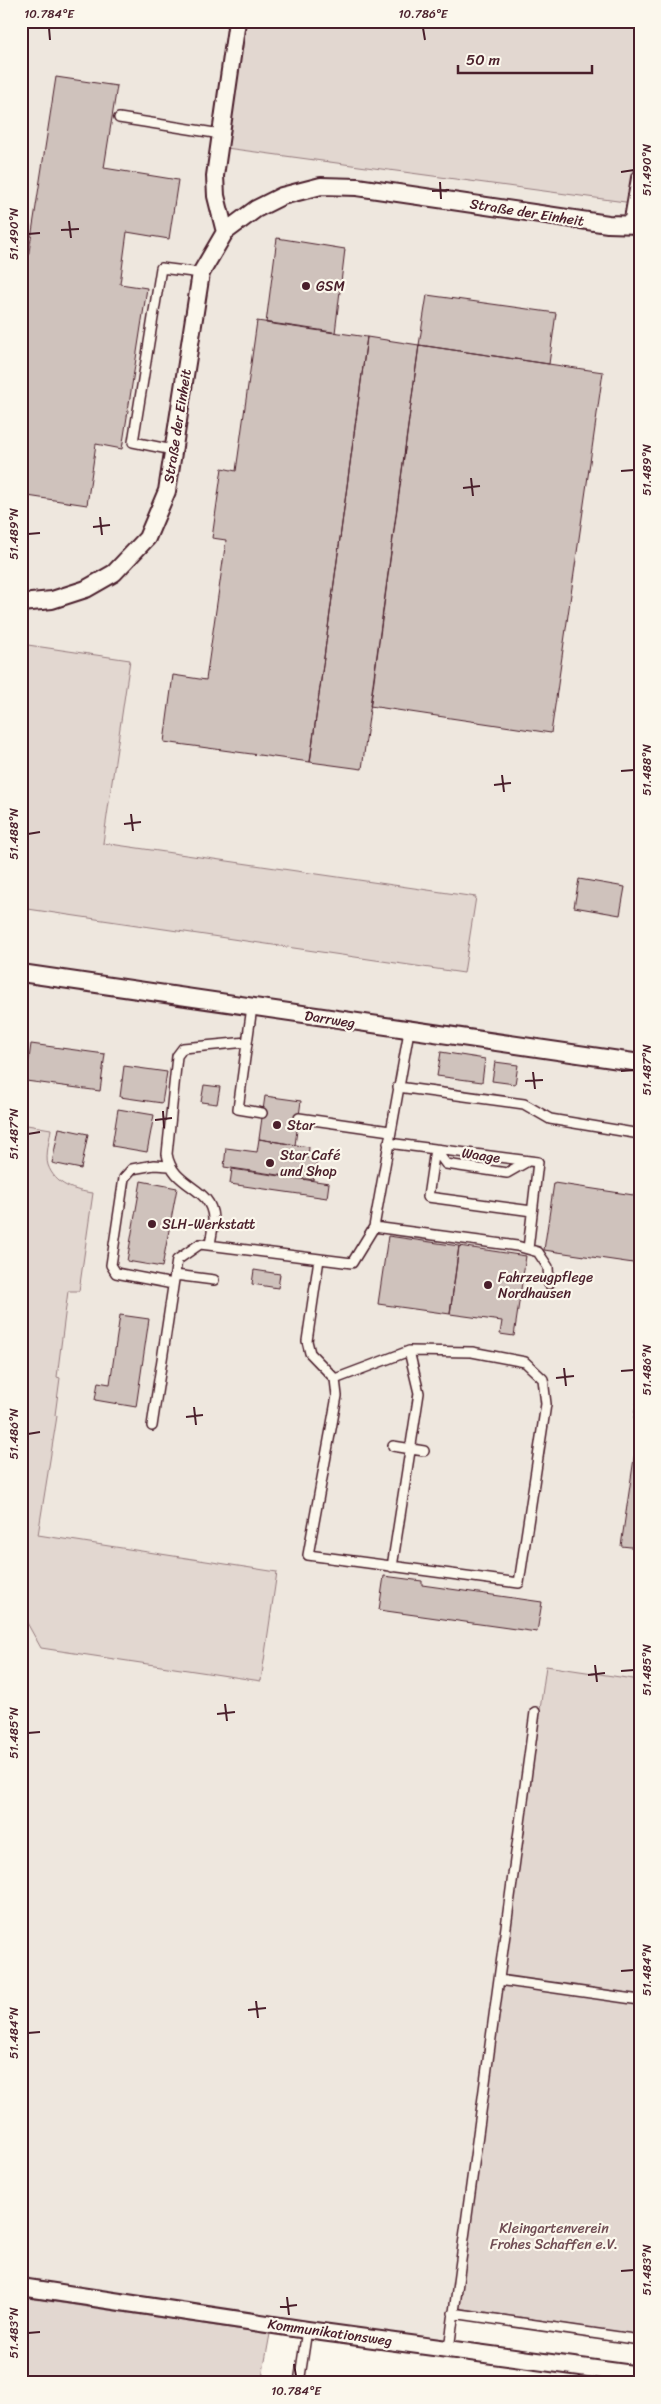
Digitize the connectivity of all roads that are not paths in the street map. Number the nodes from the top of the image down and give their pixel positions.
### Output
1 (236, 21) edge
2 (119, 118) dead end
3 (221, 134) junction
4 (640, 178) edge
5 (636, 225) edge
6 (225, 232) junction
7 (201, 273) junction
8 (173, 450) junction
9 (21, 603) edge
10 (21, 973) edge
11 (252, 1007) junction
12 (409, 1031) junction
13 (247, 1042) junction
14 (640, 1064) edge
15 (398, 1087) junction
16 (262, 1112) dead end
17 (299, 1118) dead end
18 (390, 1131) junction
19 (640, 1134) edge
20 (388, 1143) junction
21 (435, 1149) junction
22 (528, 1161) junction
23 (169, 1166) junction
24 (532, 1211) junction
25 (374, 1226) junction
26 (210, 1245) junction
27 (528, 1249) junction
28 (319, 1259) junction
29 (174, 1279) junction
30 (214, 1280) dead end
31 (549, 1284) dead end
32 (409, 1352) junction
33 (335, 1379) junction
34 (152, 1426) dead end
35 (393, 1446) dead end
36 (410, 1449) junction
37 (424, 1451) dead end
38 (392, 1567) junction
39 (535, 1712) dead end
40 (499, 1980) junction
41 (640, 2000) edge
42 (21, 2287) edge
43 (453, 2313) junction
44 (307, 2330) junction
45 (640, 2340) edge
46 (448, 2349) junction
47 (640, 2375) edge
48 (299, 2383) edge

1 - 3 street
2 - 3 lane
3 - 6 street
4 - 5 street, Straße der Einheit
5 - 6 street, Straße der Einheit
6 - 7 street, Straße der Einheit
7 - 8 street, Straße der Einheit
7 - 8 lane
8 - 9 street, Straße der Einheit
10 - 11 street, Darrweg
11 - 12 street, Darrweg
11 - 13 lane
12 - 14 street, Darrweg
12 - 15 lane
13 - 16 lane
13 - 23 lane
15 - 18 lane
15 - 19 lane
17 - 18 lane
18 - 20 lane
20 - 21 lane
20 - 25 lane
21 - 22 lane
21 - 22 lane, Waage
21 - 24 lane
22 - 24 lane
23 - 26 lane
23 - 29 lane
24 - 27 lane
25 - 27 lane
25 - 28 lane
26 - 28 lane
26 - 29 lane
27 - 31 lane
28 - 33 lane
29 - 30 lane
29 - 34 lane
32 - 33 lane
32 - 36 lane
32 - 38 lane
33 - 38 lane
35 - 36 lane
36 - 37 lane
36 - 38 lane
39 - 40 lane
40 - 41 lane
40 - 43 lane
42 - 44 street, Kommunikationsweg
43 - 45 lane
43 - 46 lane
44 - 46 street, Kommunikationsweg
44 - 48 lane
46 - 47 street, Kommunikationsweg

